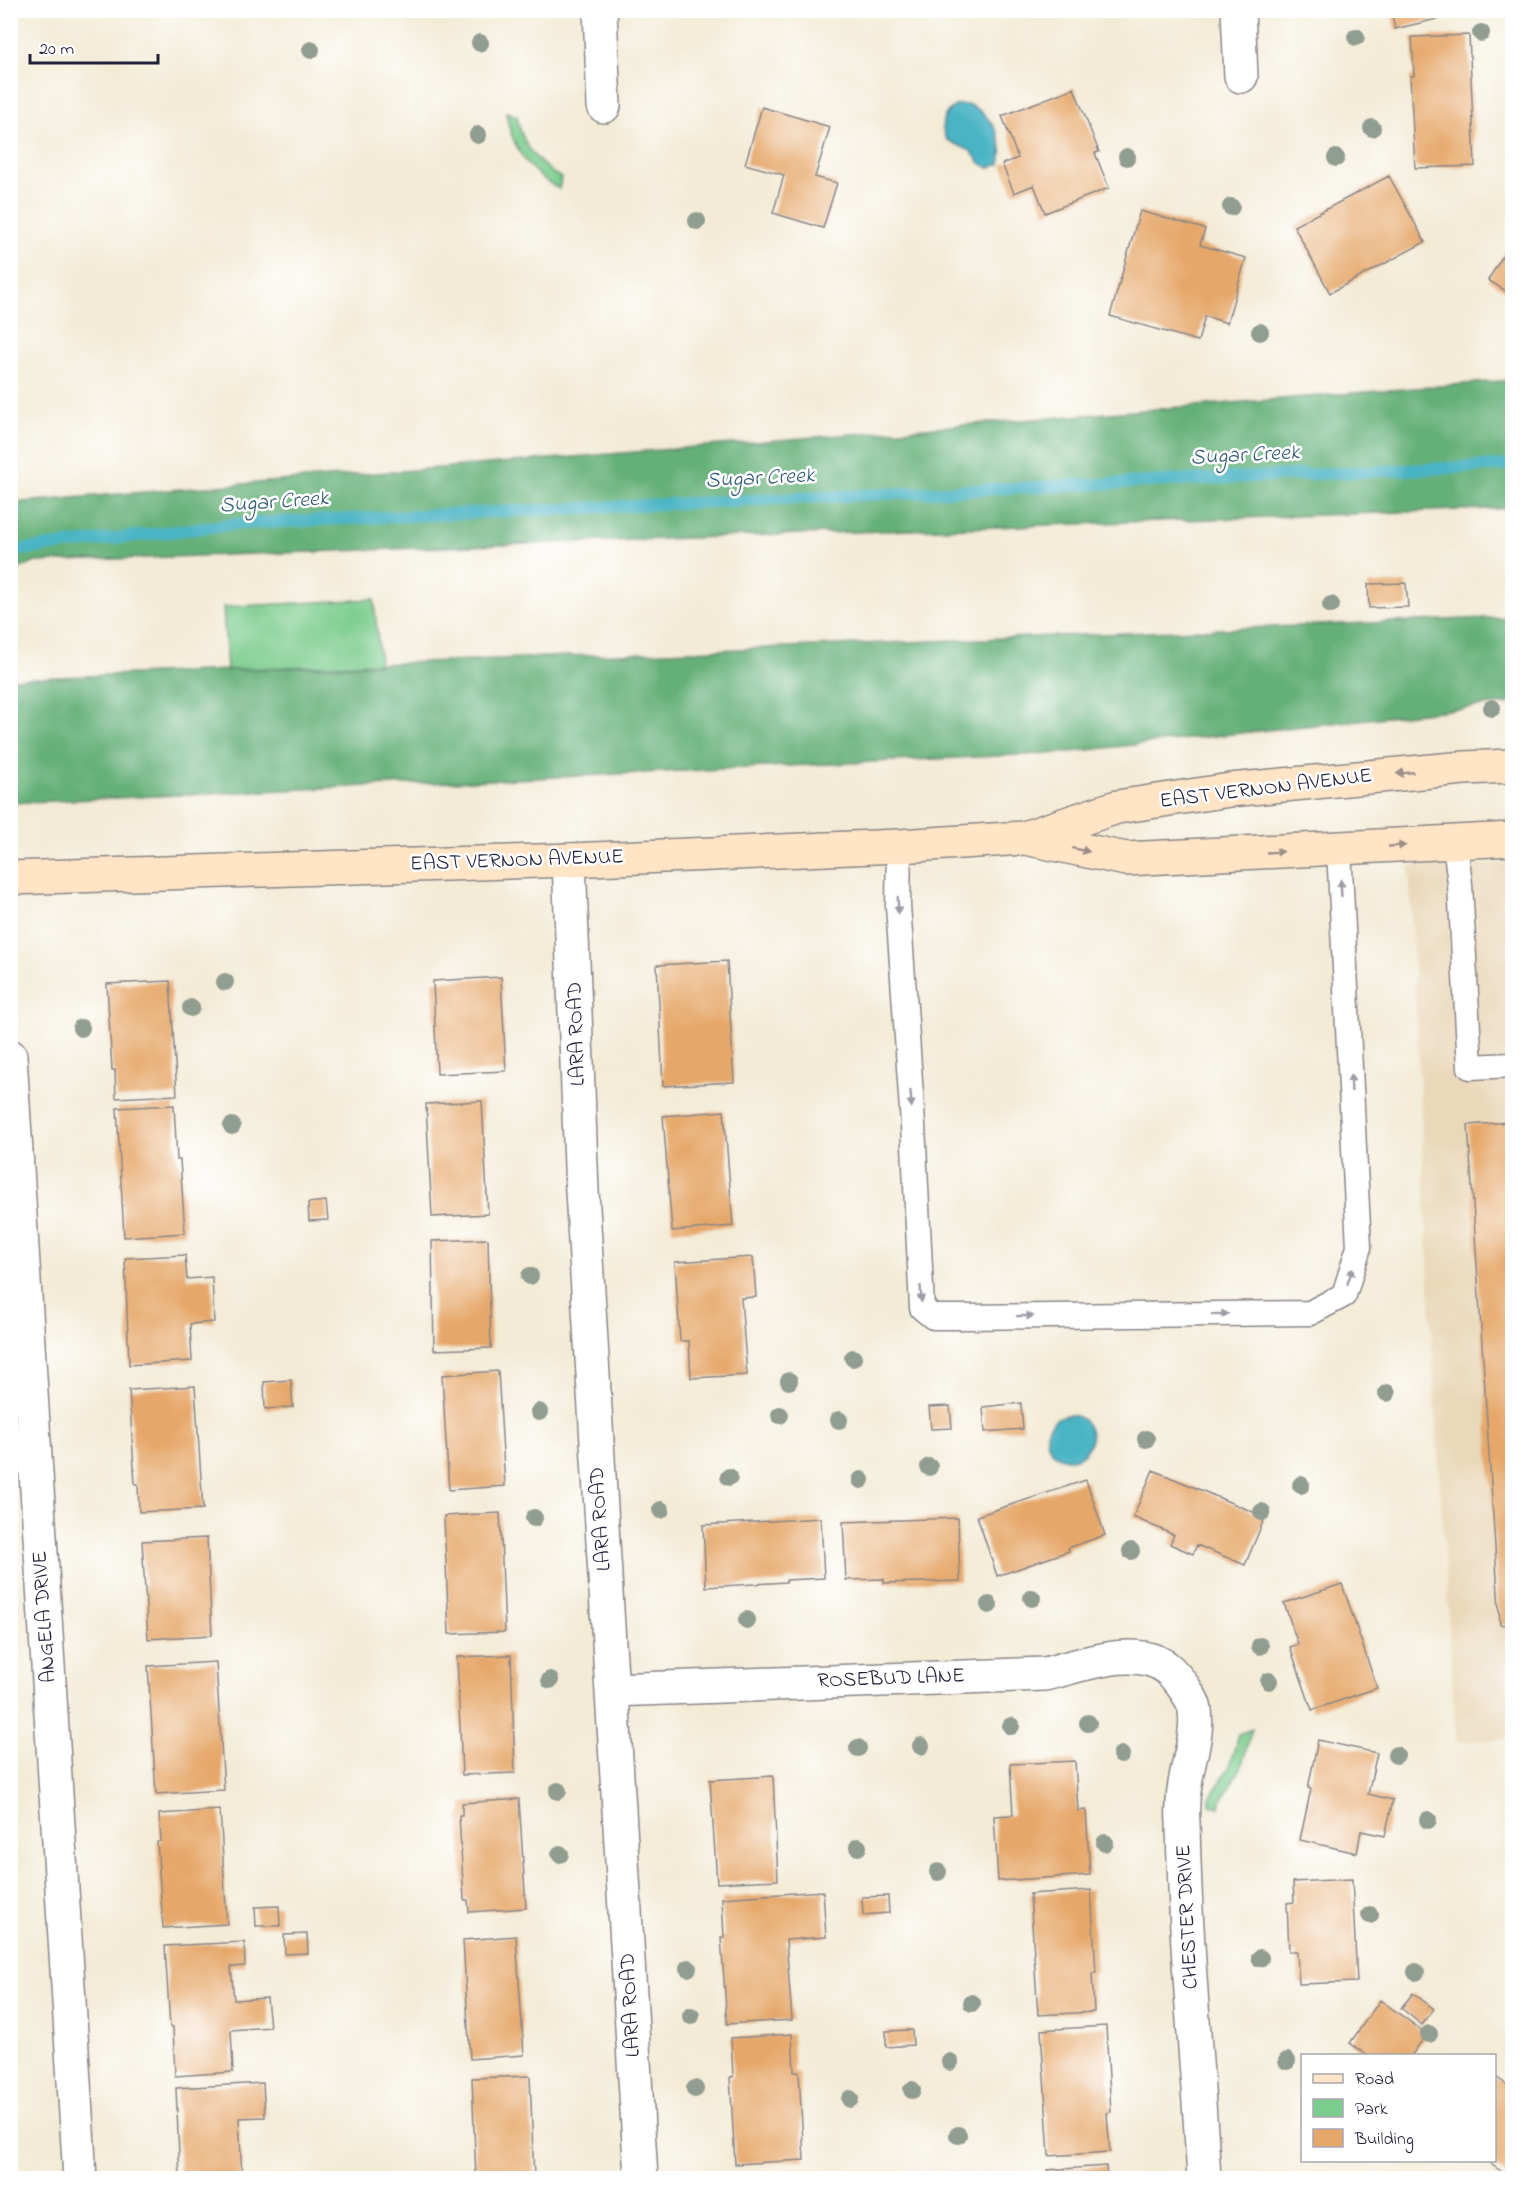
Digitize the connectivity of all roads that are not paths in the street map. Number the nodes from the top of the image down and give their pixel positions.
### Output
1 (600, 10) edge
2 (1238, 10) edge
3 (1241, 76) dead end
4 (604, 106) dead end
5 (1512, 766) edge
6 (1024, 838) junction
7 (1512, 840) edge
8 (1455, 843) junction
9 (898, 846) junction
10 (1339, 849) junction
11 (569, 860) junction
12 (10, 878) edge
13 (10, 1056) edge
14 (1512, 1065) edge
15 (1166, 1667) joint
16 (612, 1690) junction
17 (80, 2178) edge
18 (641, 2178) edge
19 (1204, 2178) edge

1 - 4 street
2 - 3 street
5 -> 6 main road, EAST VERNON AVENUE
6 - 9 main road, EAST VERNON AVENUE
6 -> 10 main road, EAST VERNON AVENUE
7 - 8 main road, EAST VERNON AVENUE
10 -> 8 main road, EAST VERNON AVENUE
8 - 14 lane
9 -> 10 lane
9 - 11 main road, EAST VERNON AVENUE
11 - 12 main road, EAST VERNON AVENUE
11 - 16 street, LARA ROAD
13 - 17 street, ANGELA DRIVE
15 - 16 street, ROSEBUD LANE
15 - 19 street, CHESTER DRIVE
16 - 18 street, LARA ROAD

